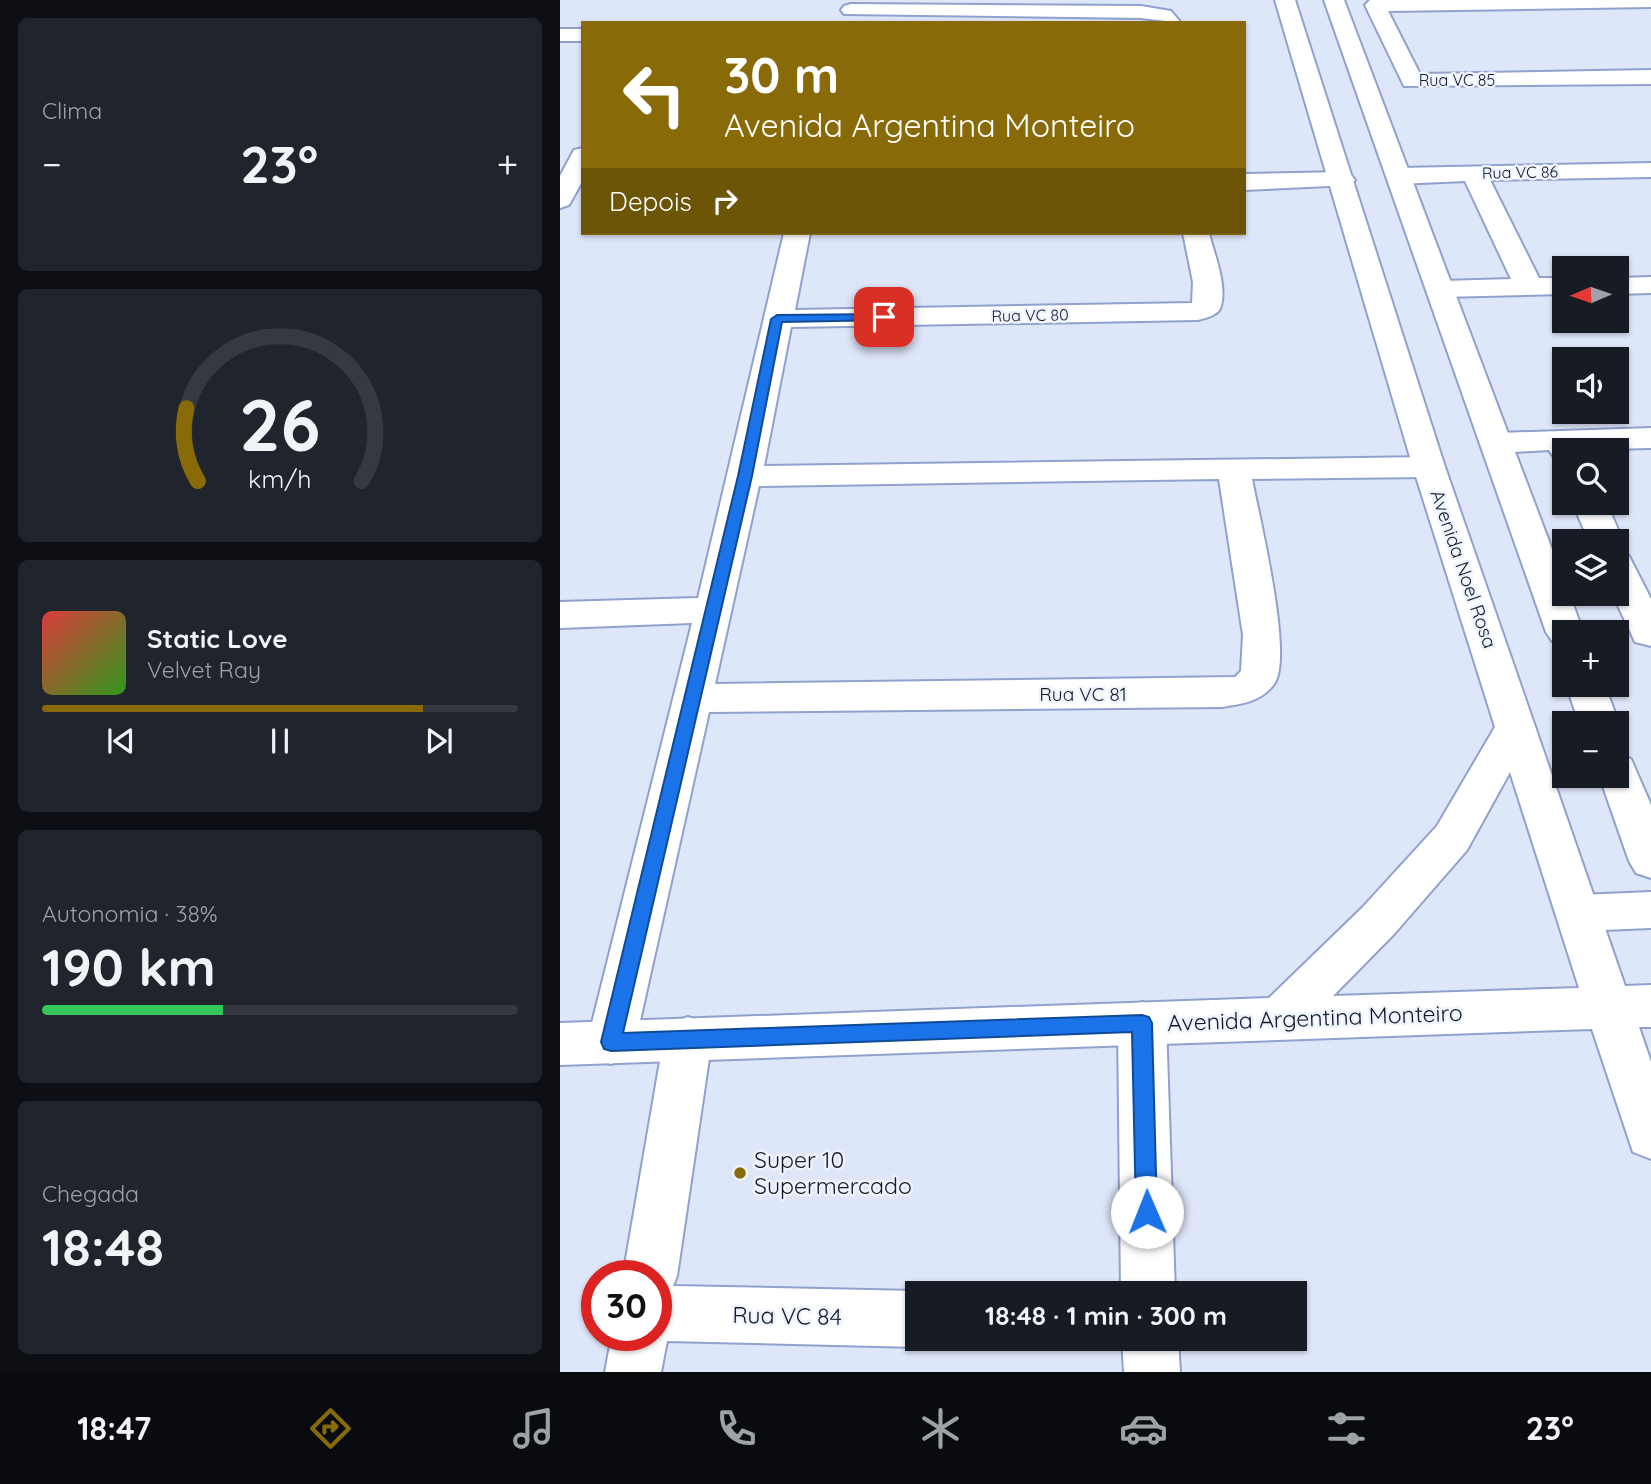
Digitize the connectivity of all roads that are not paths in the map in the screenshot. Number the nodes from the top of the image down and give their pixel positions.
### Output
1 (1285, 0) edge
2 (1651, 1) edge
3 (1335, 3) edge
4 (1375, 5) junction
5 (851, 11) edge
6 (1169, 21) edge
7 (560, 35) edge
8 (581, 35) edge
9 (1651, 77) edge
10 (1412, 81) junction
11 (1363, 82) junction
12 (581, 159) edge
13 (1651, 170) edge
14 (1474, 173) junction
15 (1399, 176) junction
16 (1342, 180) junction
17 (1246, 182) edge
18 (560, 200) edge
19 (797, 235) edge
20 (1196, 235) edge
21 (1651, 285) edge
22 (1552, 286) edge
23 (1629, 286) edge
24 (1529, 287) junction
25 (1442, 289) junction
26 (777, 319) junction
27 (1651, 438) edge
28 (1629, 440) edge
29 (1498, 443) junction
30 (1552, 445) edge
31 (1429, 467) junction
32 (1234, 469) junction
33 (745, 476) junction
34 (1629, 602) edge
35 (713, 610) junction
36 (560, 615) edge
37 (1561, 620) edge
38 (1639, 633) edge
39 (692, 698) junction
40 (1517, 724) junction
41 (1624, 788) edge
42 (1651, 861) edge
43 (1651, 910) edge
44 (1578, 913) junction
45 (1631, 1007) edge
46 (1280, 1019) junction
47 (1142, 1023) junction
48 (688, 1038) junction
49 (611, 1042) junction
50 (560, 1044) edge
51 (1651, 1135) edge
52 (653, 1260) edge
53 (1149, 1281) edge
54 (672, 1313) edge
55 (905, 1319) edge
56 (637, 1351) edge
57 (1151, 1351) edge
58 (633, 1372) edge
59 (1152, 1372) edge

1 - 16 street, Avenida Noel Rosa
2 - 4 street
3 - 4 street
3 - 11 street
4 - 10 street, Rua VC 85
5 - 6 street
7 - 8 street
9 - 10 street, Rua VC 85
10 - 11 street
11 - 15 street
12 - 18 street
13 - 14 street, Rua VC 86
14 - 15 street
14 - 24 street, Rua VC 86
15 - 25 street
16 - 17 street
16 - 31 street, Avenida Noel Rosa
19 - 26 street
20 - 26 street, Rua VC 80
21 - 23 street
22 - 24 street
24 - 25 street
25 - 29 street
26 - 33 street
27 - 28 street
29 - 30 street
29 - 37 street
31 - 32 street
31 - 40 street, Avenida Noel Rosa
32 - 33 street
32 - 39 street, Rua VC 81
33 - 35 street
34 - 38 street
35 - 36 street
35 - 39 street
39 - 49 street
40 - 44 street, Avenida Noel Rosa
40 - 46 street
41 - 42 street
43 - 44 street
44 - 45 street, Avenida Noel Rosa
45 - 46 street, Avenida Argentina Monteiro
45 - 51 street, Avenida Noel Rosa
46 - 47 street, Avenida Argentina Monteiro
47 - 48 street, Avenida Argentina Monteiro
47 - 53 street
48 - 49 street, Avenida Argentina Monteiro
48 - 52 street
49 - 50 street, Avenida Argentina Monteiro
54 - 55 street, Rua VC 84
56 - 58 street
57 - 59 street

